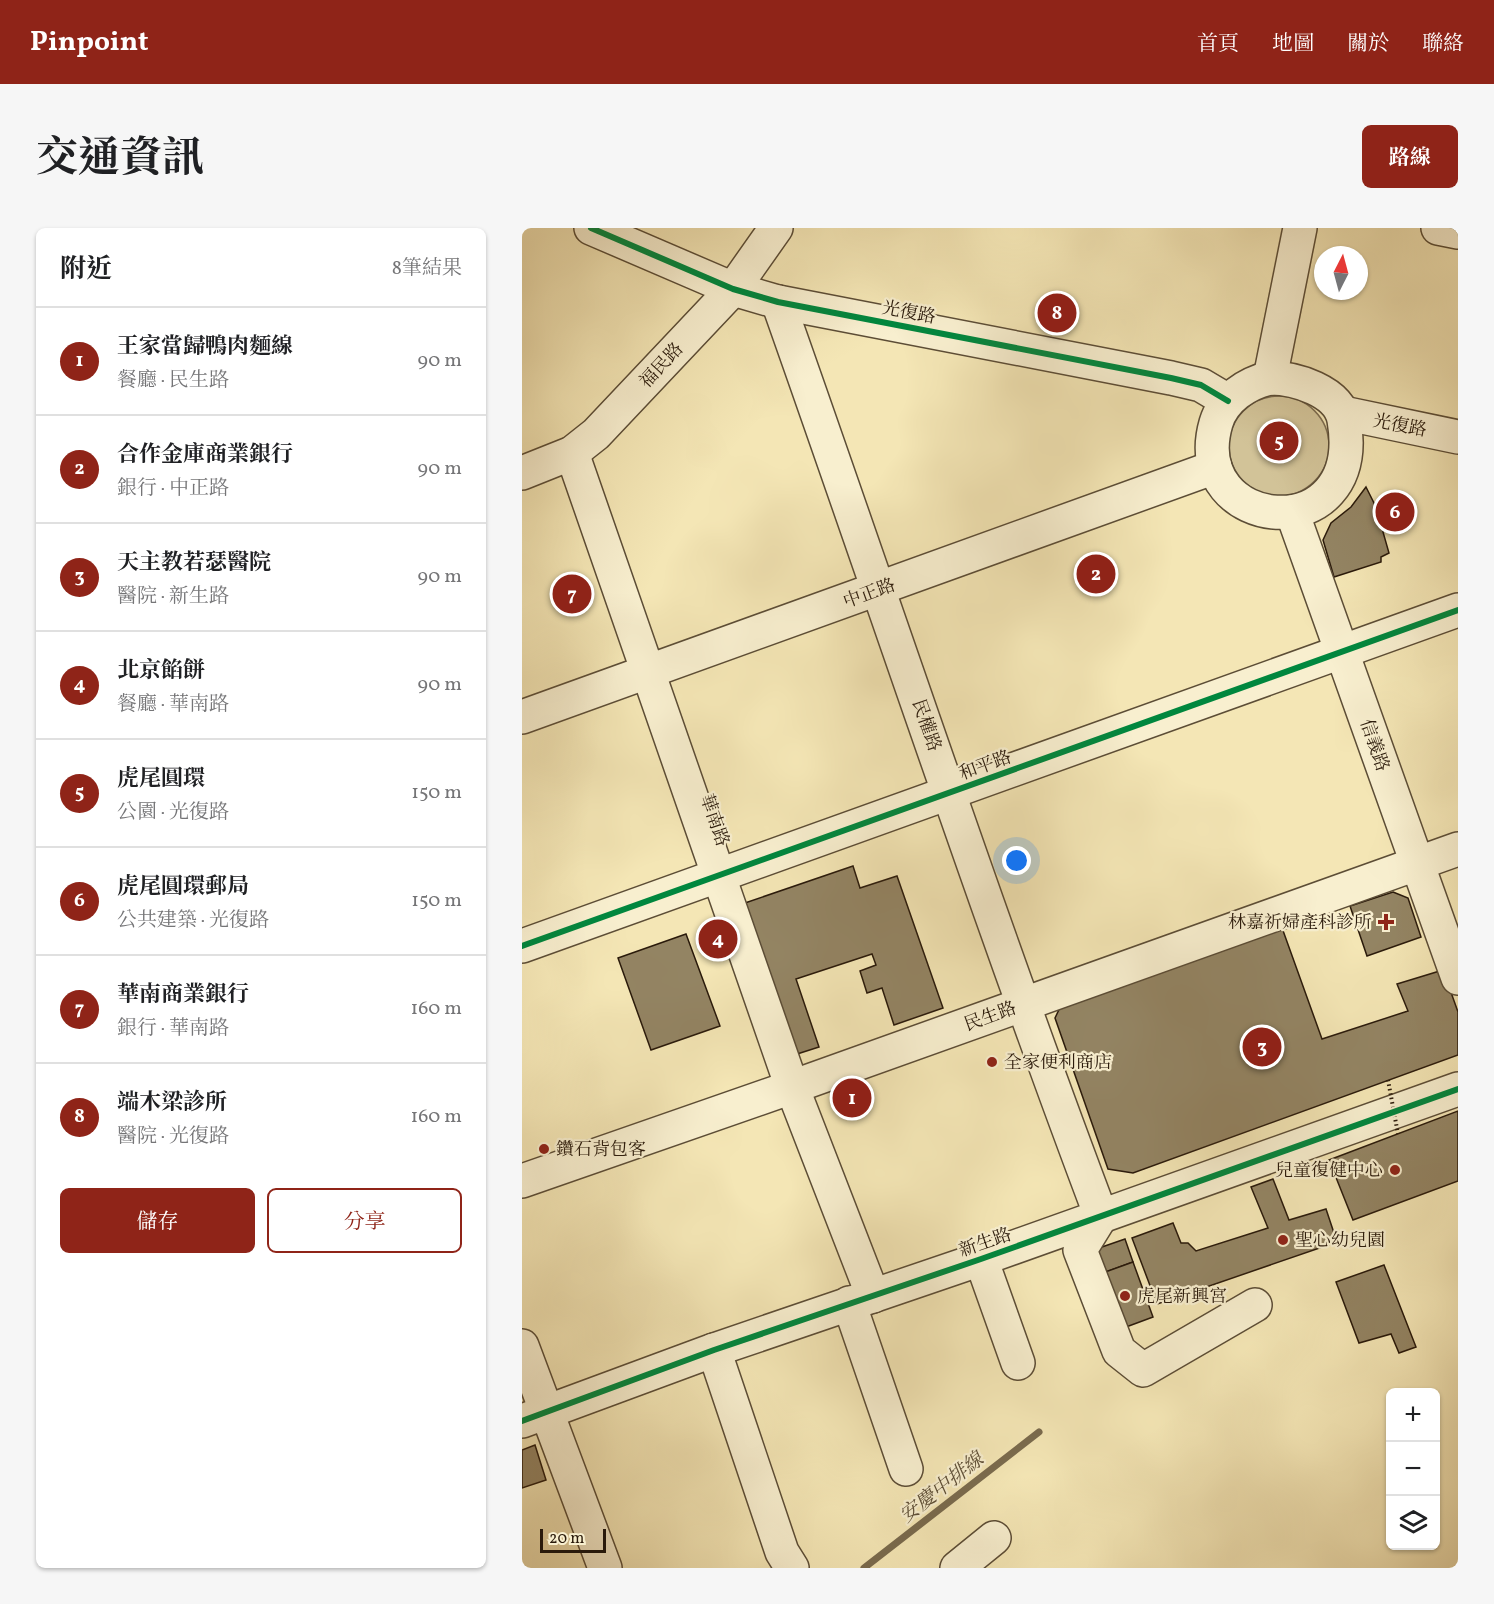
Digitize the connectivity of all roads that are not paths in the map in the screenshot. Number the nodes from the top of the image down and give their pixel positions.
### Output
1 (591, 228) edge
2 (776, 228) edge
3 (1300, 228) edge
4 (1438, 228) edge
5 (1458, 232) edge
6 (733, 289) junction
7 (778, 302) junction
8 (1270, 378) junction
9 (1228, 401) junction
10 (1343, 413) junction
11 (1458, 437) edge
12 (572, 453) junction
13 (1215, 466) junction
14 (522, 473) edge
15 (1292, 512) junction
16 (880, 589) junction
17 (1458, 610) edge
18 (1342, 651) junction
19 (648, 670) junction
20 (522, 717) edge
21 (951, 793) junction
22 (1458, 849) edge
23 (1417, 863) junction
24 (719, 878) junction
25 (522, 946) edge
26 (1458, 978) edge
27 (1022, 1005) junction
28 (792, 1087) junction
29 (1458, 1089) edge
30 (522, 1180) edge
31 (1101, 1216) junction
32 (981, 1260) junction
33 (861, 1300) junction
34 (1255, 1305) dead end
35 (522, 1346) edge
36 (714, 1350) junction
37 (1018, 1363) dead end
38 (534, 1417) edge
39 (906, 1468) dead end
40 (994, 1538) dead end
41 (605, 1568) edge
42 (792, 1568) edge
43 (957, 1568) edge

1 - 6 street, 光復路
2 - 6 street, 福民路
3 - 8 street
4 - 5 street
6 - 7 street, 光復路
6 - 12 street, 福民路
7 - 9 street, 光復路
7 - 16 street, 民權路
8 - 9 street, 光復路
8 - 10 street, 光復路
9 - 13 street, 光復路
10 - 11 street, 光復路
10 - 15 street, 光復路
12 - 14 street, 福民路
12 - 19 street, 華南路
13 - 15 street, 光復路
13 - 16 street, 中正路
15 - 18 street, 信義路
16 - 19 street, 中正路
16 - 21 street, 民權路
17 - 18 street, 和平路
18 - 21 street, 和平路
18 - 23 street, 信義路
19 - 20 street, 中正路
19 - 24 street, 華南路
21 - 24 street, 和平路
21 - 27 street, 民權路
22 - 23 street, 民生路
23 - 26 street, 信義路
23 - 27 street, 民生路
24 - 25 street, 和平路
24 - 28 street, 華南路
27 - 28 street, 民生路
27 - 31 street, 民權路
28 - 30 street, 民生路
28 - 33 street, 華南路
29 - 31 street, 新生路
31 - 32 street, 新生路
31 - 34 street
32 - 33 street, 新生路
32 - 37 street
33 - 36 street, 新生路
33 - 39 street, 華南路
35 - 38 street
36 - 38 street, 新生路
36 - 42 street
38 - 41 street
40 - 43 street

